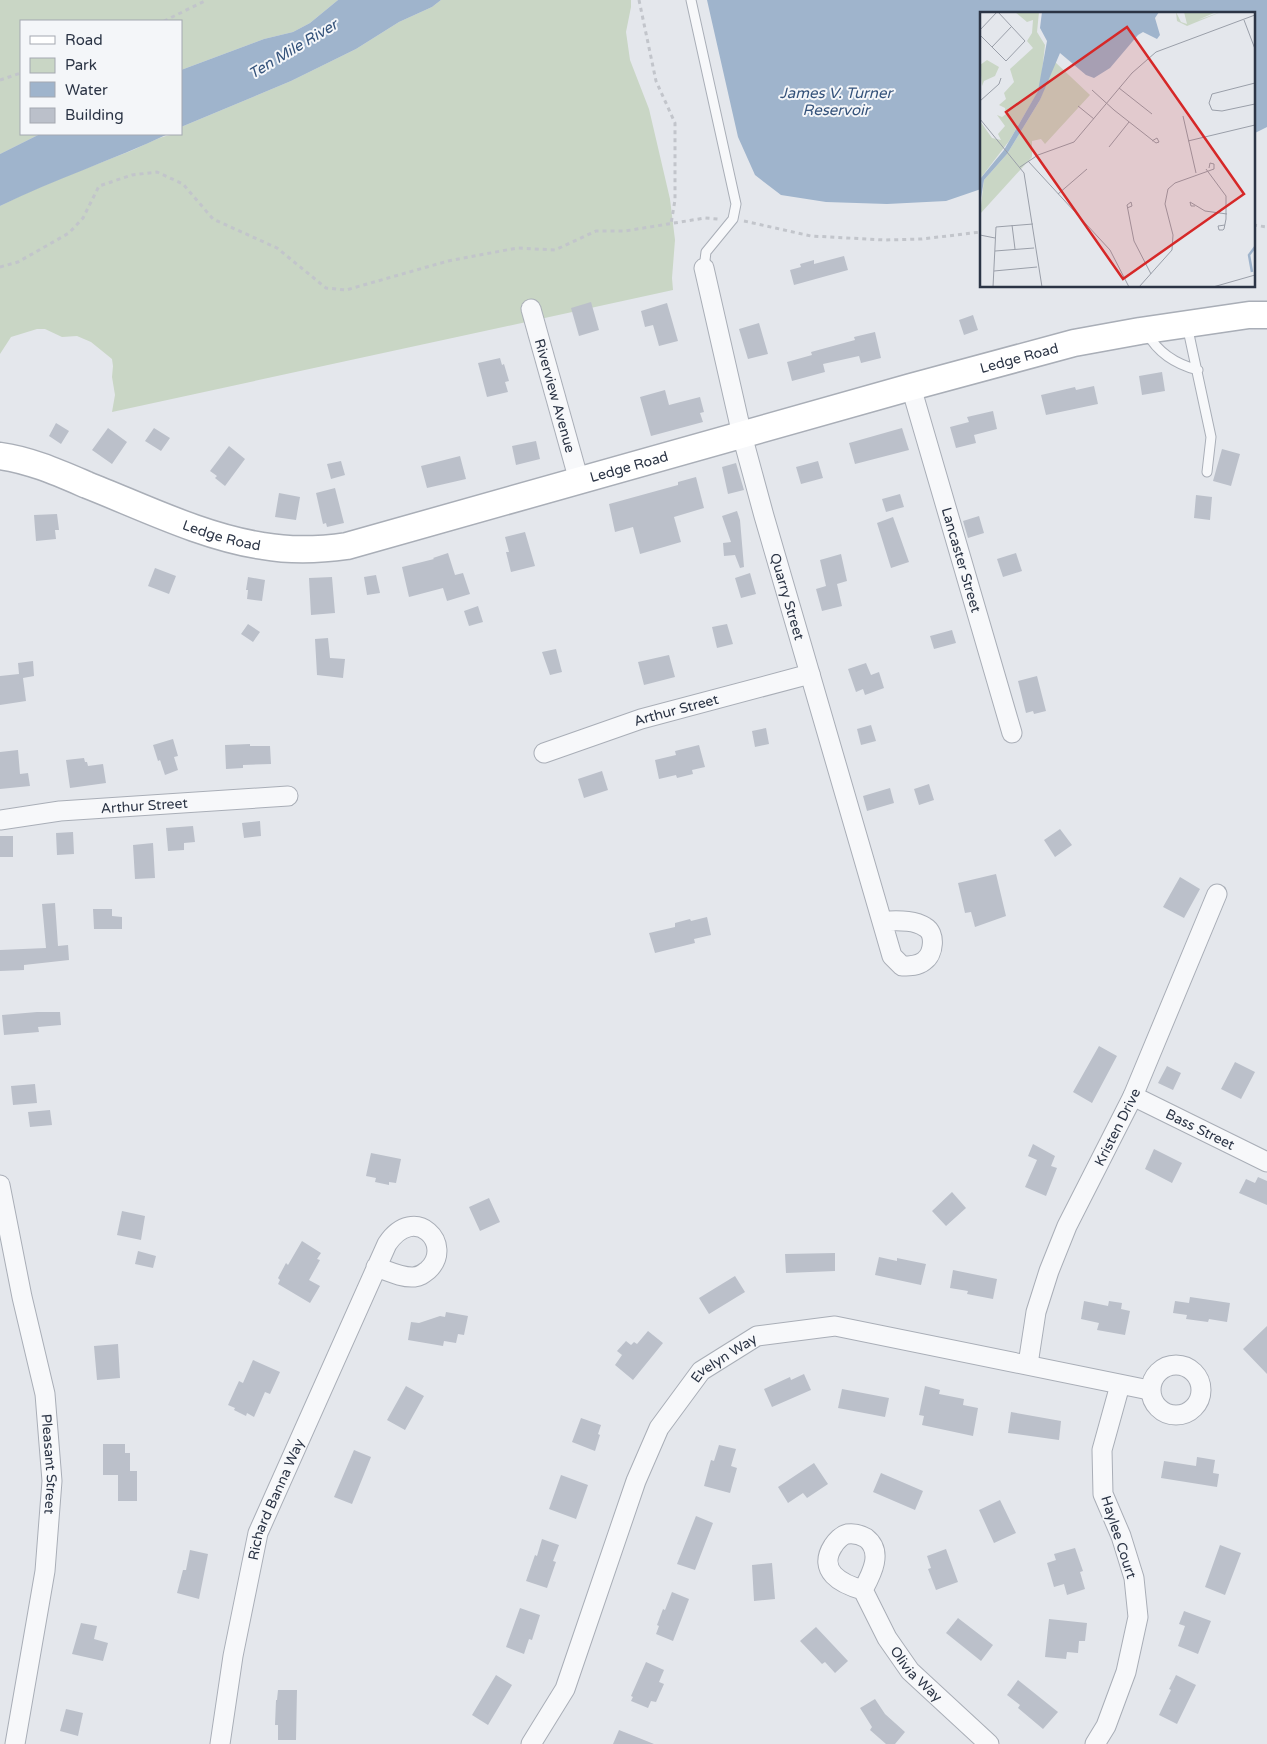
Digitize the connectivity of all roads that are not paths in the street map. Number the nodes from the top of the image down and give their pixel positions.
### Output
1 (691, 0) edge
2 (704, 268) joint
3 (531, 310) dead end
4 (1267, 315) edge
5 (1187, 324) junction
6 (1145, 330) junction
7 (1198, 370) junction
8 (911, 387) junction
9 (742, 434) junction
10 (0, 456) edge
11 (1207, 472) dead end
12 (579, 481) junction
13 (810, 674) junction
14 (1012, 733) dead end
15 (544, 753) dead end
16 (288, 796) dead end
17 (0, 820) edge
18 (1217, 894) dead end
19 (883, 921) dead end
20 (1133, 1096) junction
21 (1267, 1162) edge
22 (0, 1185) edge
23 (376, 1267) dead end
24 (1028, 1364) junction
25 (1120, 1385) junction
26 (1150, 1390) dead end
27 (862, 1590) dead end
28 (15, 1744) edge
29 (220, 1744) edge
30 (531, 1744) edge
31 (989, 1744) edge
32 (1095, 1744) edge

1 - 2 lane
2 - 9 street, Quarry Street
3 - 12 street, Riverview Avenue
4 - 5 street, Ledge Road
5 - 6 street, Ledge Road
5 - 7 lane
6 - 7 lane
6 - 8 street, Ledge Road
7 - 11 lane
8 - 9 street, Ledge Road
8 - 14 street, Lancaster Street
9 - 12 street, Ledge Road
9 - 13 street, Quarry Street
10 - 12 street, Ledge Road
13 - 15 street, Arthur Street
13 - 19 street, Quarry Street
16 - 17 street, Arthur Street
18 - 20 street, Kristen Drive
20 - 21 street, Bass Street
20 - 24 street, Kristen Drive
22 - 28 street, Pleasant Street
23 - 29 street, Richard Banna Way
24 - 25 street, Evelyn Way
24 - 30 street, Evelyn Way
25 - 26 street, Evelyn Way
25 - 32 street, Haylee Court
27 - 31 street, Olivia Way

